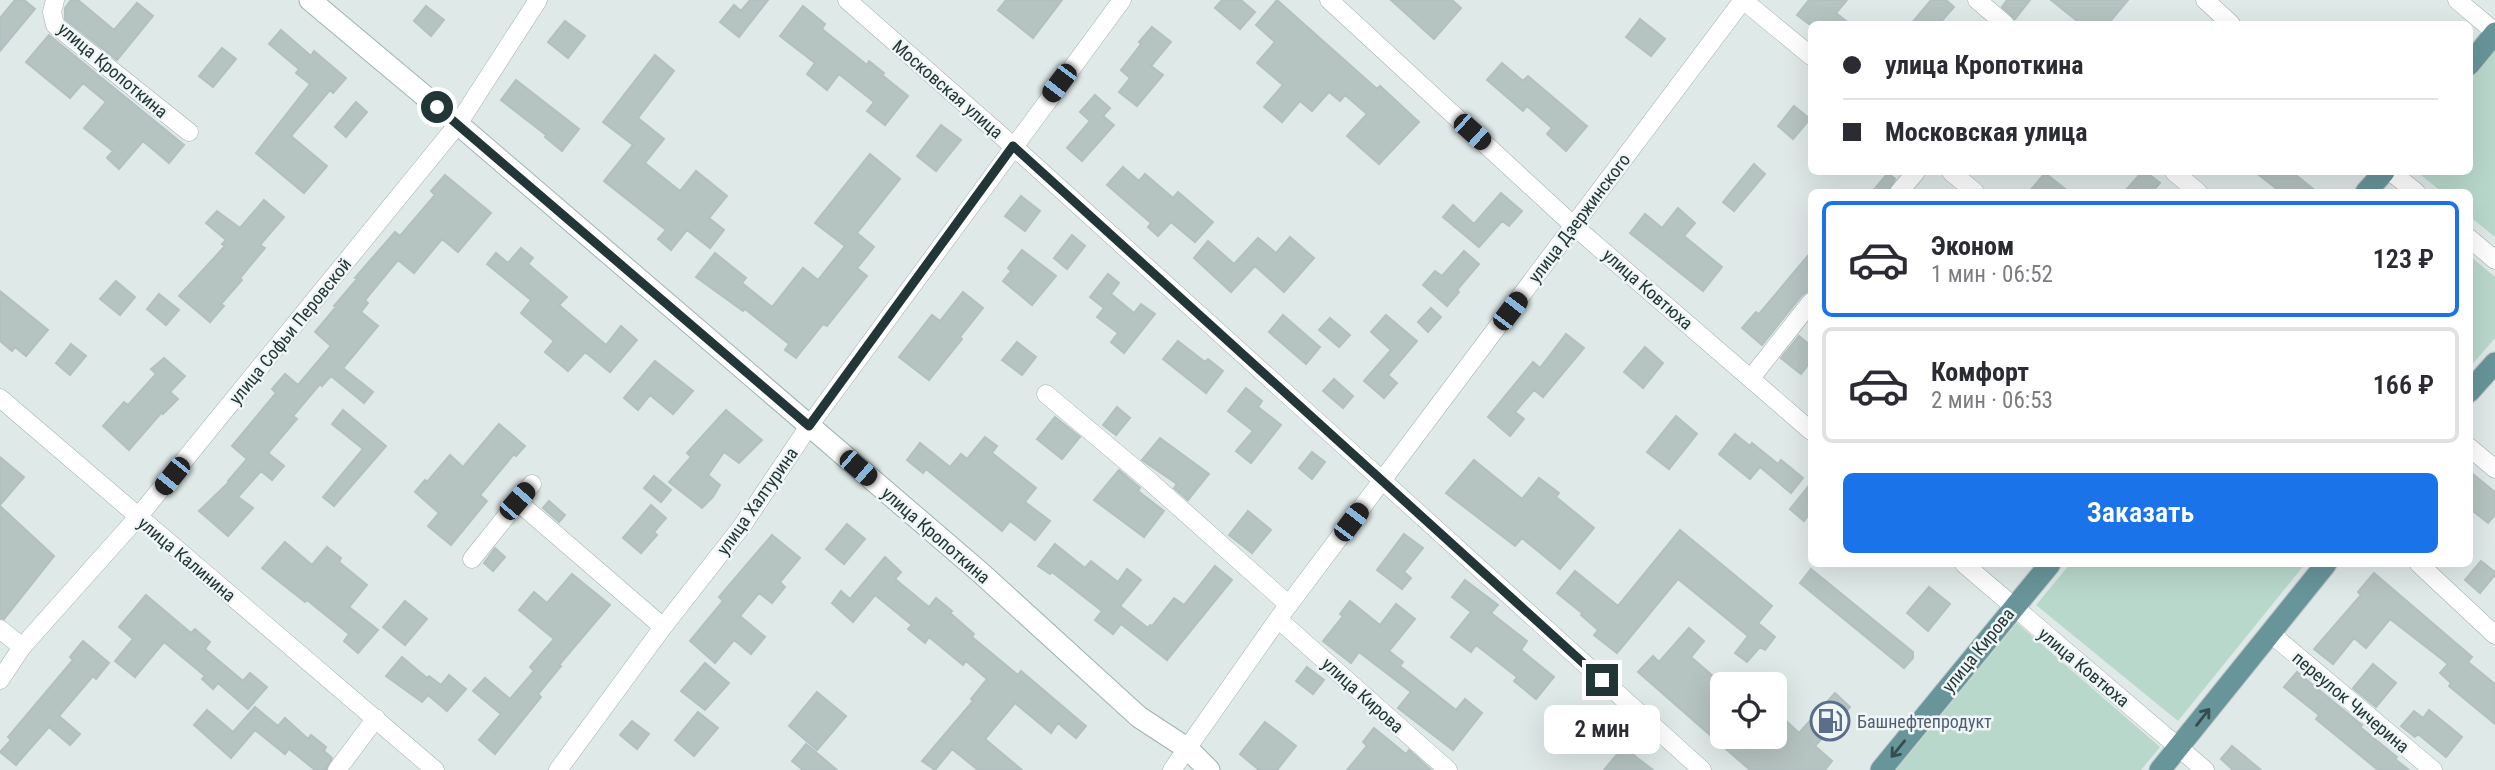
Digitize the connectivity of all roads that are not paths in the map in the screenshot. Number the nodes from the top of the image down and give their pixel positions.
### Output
1 (55, 0) edge
2 (310, 0) edge
3 (538, 0) edge
4 (848, 0) edge
5 (1122, 0) edge
6 (1329, 0) edge
7 (1743, 0) edge
8 (1976, 0) edge
9 (2205, 0) edge
10 (2457, 0) edge
11 (2001, 21) edge
12 (2228, 21) edge
13 (2495, 33) edge
14 (1808, 54) edge
15 (2473, 60) edge
16 (458, 124) junction
17 (189, 132) dead end
18 (1013, 146) junction
19 (1913, 175) edge
20 (1955, 175) edge
21 (2178, 175) edge
22 (2381, 175) edge
23 (2395, 175) edge
24 (1902, 189) edge
25 (1971, 189) edge
26 (2194, 189) edge
27 (2369, 189) edge
28 (2412, 189) edge
29 (1574, 226) junction
30 (2473, 241) edge
31 (2495, 260) edge
32 (1808, 306) edge
33 (2495, 363) edge
34 (1751, 378) junction
35 (2473, 388) edge
36 (1046, 394) dead end
37 (0, 398) edge
38 (809, 426) junction
39 (1808, 428) edge
40 (2473, 450) edge
41 (2495, 468) edge
42 (1382, 481) junction
43 (533, 484) dead end
44 (517, 501) junction
45 (138, 517) junction
46 (472, 559) dead end
47 (1967, 567) edge
48 (2047, 567) edge
49 (2324, 567) edge
50 (2421, 567) edge
51 (1289, 605) junction
52 (2014, 607) junction
53 (1278, 620) junction
54 (663, 626) junction
55 (0, 629) edge
56 (2270, 633) junction
57 (2495, 635) edge
58 (22, 647) junction
59 (0, 680) edge
60 (376, 718) junction
61 (2180, 747) junction
62 (1188, 749) junction
63 (337, 770) edge
64 (435, 770) edge
65 (558, 770) edge
66 (1172, 770) edge
67 (1209, 770) edge
68 (1448, 770) edge
69 (1702, 770) edge
70 (1881, 770) edge
71 (2160, 770) edge
72 (2205, 770) edge
73 (2432, 770) edge

1 - 17 street, улица Кропоткина
2 - 16 main road, улица Кропоткина
3 - 16 street, улица Софьи Перовской
4 - 18 street, Московская улица
5 - 18 street, улица Халтурина
6 - 29 street, улица Ковтюха
7 - 14 street
7 - 29 street, улица Дзержинского
8 - 11 street
9 - 12 street
10 - 13 street
13 - 15 main road
16 - 38 main road, улица Кропоткина
16 - 45 street, улица Софьи Перовской
18 - 38 street, улица Халтурина
18 - 42 street, Московская улица
19 - 24 street
20 - 25 street
21 - 26 street
22 - 27 main road
23 - 28 street
29 - 34 street, улица Ковтюха
29 - 42 street, улица Дзержинского
30 - 31 street
32 - 34 street
33 - 35 main road
34 - 39 street, улица Ковтюха
36 - 51 street
37 - 45 street, улица Калинина
38 - 54 street, улица Халтурина
38 - 62 main road, улица Кропоткина
40 - 41 street
42 - 51 street, улица Дзержинского
42 - 69 street, Московская улица
43 - 44 street
44 - 46 street
44 - 54 street
45 - 58 street, улица Софьи Перовской
45 - 60 street, улица Калинина
47 - 52 street, улица Ковтюха
48 - 52 main road, улица Кирова
49 - 56 main road
50 - 57 street
51 - 53 street, улица Дзержинского
52 - 61 street, улица Ковтюха
52 -> 70 main road, улица Кирова
53 - 62 street, улица Дзержинского
53 - 68 street, улица Кирова
54 - 65 street, улица Халтурина
55 - 58 street
61 -> 56 main road
56 - 73 street, переулок Чичерина
58 - 59 street, улица Софьи Перовской
60 - 63 street
60 - 64 street, улица Калинина
61 - 71 main road
61 - 72 street, улица Ковтюха
62 - 66 street, улица Дзержинского
62 - 67 main road, улица Кропоткина

